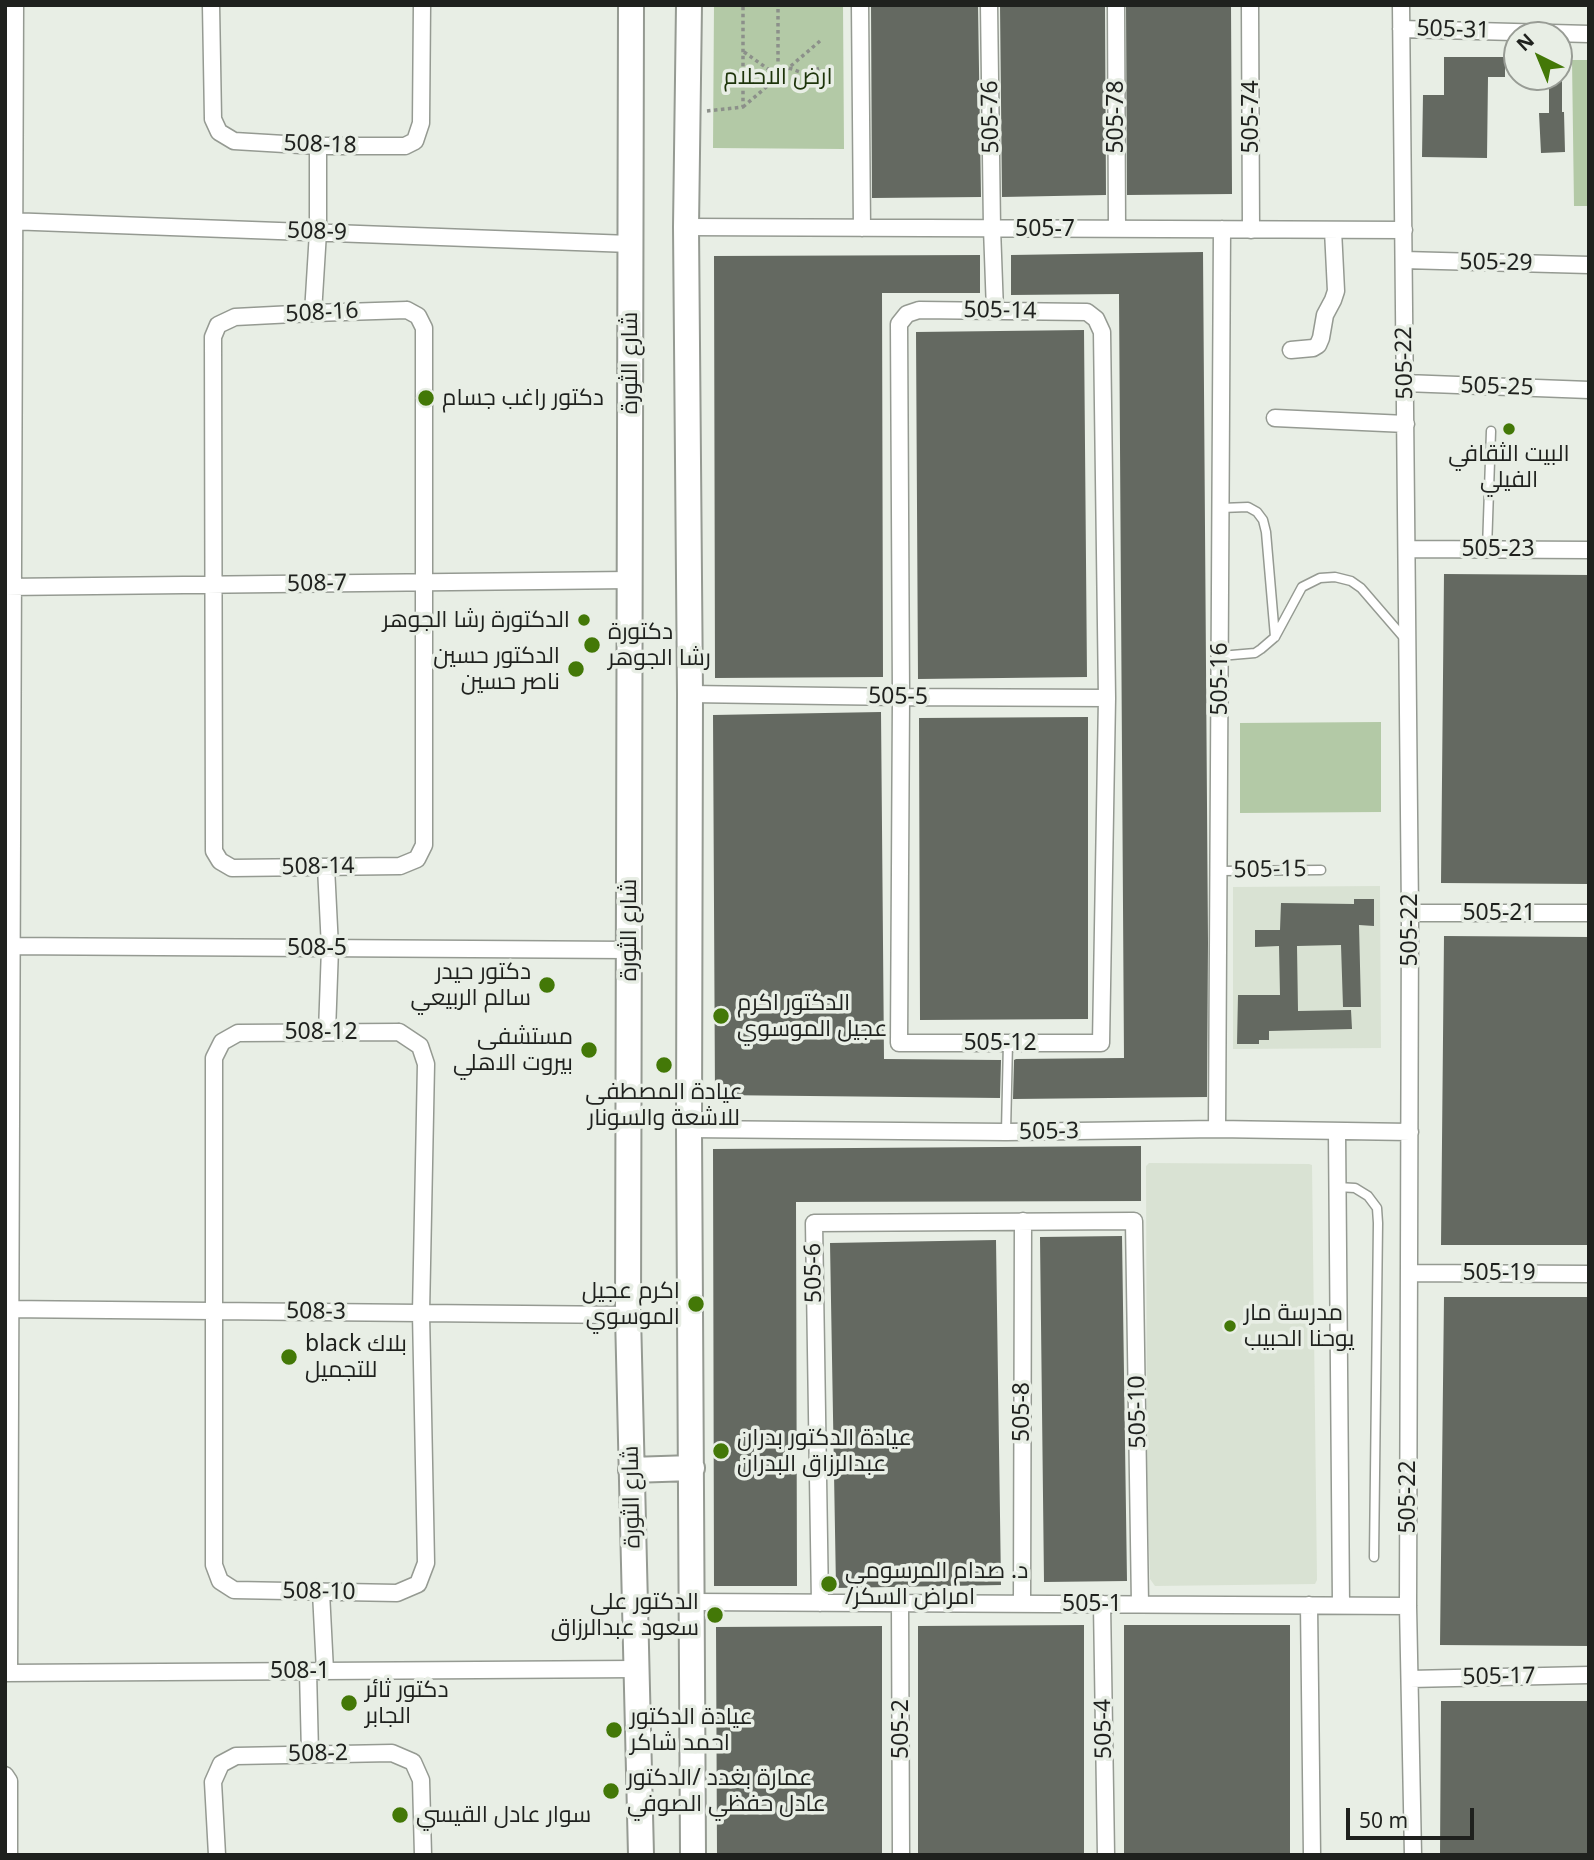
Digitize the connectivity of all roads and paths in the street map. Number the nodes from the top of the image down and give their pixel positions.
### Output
1 (15, 5) edge
2 (211, 5) edge
3 (422, 5) edge
4 (631, 5) edge
5 (689, 5) edge
6 (743, 5) edge
7 (778, 5) edge
8 (860, 5) edge
9 (989, 5) edge
10 (1116, 5) edge
11 (1250, 5) edge
12 (1401, 5) edge
13 (1401, 29) junction
14 (1589, 34) edge
15 (820, 41) dead end
16 (742, 51) junction
17 (789, 68) junction
18 (821, 68) dead end
19 (779, 76) junction
20 (743, 107) junction
21 (688, 109) junction
22 (318, 146) junction
23 (10, 221) edge
24 (686, 227) junction
25 (862, 228) junction
26 (992, 228) junction
27 (1117, 229) junction
28 (1222, 229) junction
29 (1251, 230) junction
30 (1333, 230) junction
31 (1404, 230) junction
32 (318, 232) junction
33 (630, 244) junction
34 (1404, 260) junction
35 (1589, 265) edge
36 (995, 311) junction
37 (313, 313) junction
38 (1291, 350) dead end
39 (1405, 383) junction
40 (1589, 390) edge
41 (1275, 418) dead end
42 (1406, 424) junction
43 (1491, 432) dead end
44 (1221, 508) junction
45 (1407, 549) junction
46 (1487, 549) junction
47 (1589, 550) edge
48 (630, 580) junction
49 (424, 583) junction
50 (213, 585) junction
51 (10, 587) edge
52 (1275, 636) junction
53 (1408, 642) junction
54 (1220, 656) junction
55 (690, 694) junction
56 (901, 697) junction
57 (1107, 698) junction
58 (326, 867) junction
59 (1321, 870) dead end
60 (1219, 871) junction
61 (1410, 913) junction
62 (1589, 914) edge
63 (9, 946) edge
64 (330, 948) junction
65 (628, 950) junction
66 (327, 1032) junction
67 (1008, 1042) junction
68 (689, 1129) junction
69 (1217, 1129) junction
70 (1006, 1132) junction
71 (1337, 1132) junction
72 (1410, 1132) junction
73 (1338, 1187) junction
74 (1023, 1221) junction
75 (1134, 1221) joint
76 (1409, 1273) junction
77 (1589, 1274) edge
78 (8, 1309) edge
79 (214, 1311) junction
80 (421, 1313) junction
81 (628, 1315) junction
82 (691, 1468) junction
83 (631, 1470) junction
84 (1374, 1557) dead end
85 (321, 1592) junction
86 (692, 1602) junction
87 (820, 1603) junction
88 (900, 1603) junction
89 (1022, 1604) junction
90 (1102, 1604) junction
91 (1140, 1604) junction
92 (1309, 1605) junction
93 (1341, 1605) junction
94 (1408, 1605) junction
95 (636, 1669) junction
96 (308, 1671) junction
97 (325, 1671) junction
98 (7, 1673) edge
99 (1589, 1675) edge
100 (1410, 1679) junction
101 (310, 1753) junction
102 (5, 1775) edge
103 (9, 1855) edge
104 (217, 1855) edge
105 (423, 1855) edge
106 (641, 1855) edge
107 (693, 1855) edge
108 (901, 1855) edge
109 (1107, 1855) edge
110 (1312, 1855) edge
111 (1413, 1855) edge

1 - 23 street
2 - 22 street, 508-18
3 - 22 street, 508-18
4 - 33 main road, شارع الثورة
5 - 21 main road
6 - 16 path
7 - 19 path
8 - 25 street
9 - 26 street, 505-76
10 - 27 street, 505-78
11 - 29 street, 505-74
12 - 13 street, 505-22
13 - 14 street, 505-31
13 - 31 street, 505-22
15 - 17 path
16 - 19 path
16 - 20 path
17 - 18 path
17 - 19 path
19 - 20 path
20 - 21 path
21 - 24 main road
22 - 32 street
23 - 32 street, 508-9
23 - 51 street
24 - 25 street, 505-7
24 - 55 main road
25 - 26 street, 505-7
26 - 27 street, 505-7
26 - 36 street, 505-76
27 - 28 street, 505-7
28 - 29 street, 505-7
28 - 44 street, 505-16
29 - 30 street, 505-7
30 - 31 street, 505-7
30 - 38 street
31 - 34 street, 505-22
32 - 33 street, 508-9
32 - 37 street
33 - 48 main road, شارع الثورة
34 - 35 street, 505-29
34 - 39 street, 505-22
36 - 56 street, 505-14
36 - 57 street, 505-14
37 - 49 street, 508-16
37 - 50 street, 508-16
39 - 40 street, 505-25
39 - 42 street, 505-22
41 - 42 street
42 - 45 street, 505-22
43 - 46 lane
44 - 52 lane
44 - 54 street, 505-16
45 - 46 street, 505-23
45 - 53 street, 505-22
46 - 47 street, 505-23
48 - 49 street, 508-7
48 - 65 main road, شارع الثورة
49 - 50 street, 508-7
49 - 58 street, 508-14
50 - 51 street, 508-7
50 - 58 street, 508-14
51 - 63 street
52 - 53 lane
52 - 54 lane
53 - 61 street, 505-22
54 - 60 street, 505-16
55 - 56 street, 505-5
55 - 68 main road
56 - 57 street, 505-5
56 - 67 street, 505-12
57 - 67 street, 505-12
58 - 64 street
59 - 60 lane, 505-15
60 - 69 street, 505-16
61 - 62 street, 505-21
61 - 72 street, 505-22
63 - 64 street, 508-5
63 - 78 street
64 - 65 street, 508-5
64 - 66 street
65 - 81 main road, شارع الثورة
66 - 79 street, 508-12
66 - 80 street, 508-12
67 - 70 lane
68 - 70 street, 505-3
68 - 82 main road
69 - 70 street, 505-3
69 - 71 street, 505-3
71 - 72 street, 505-3
71 - 73 street
72 - 76 street, 505-22
73 - 84 lane
73 - 93 street
74 - 75 street, 505-6
74 - 87 street, 505-6
74 - 89 street, 505-8
75 - 91 street, 505-10
76 - 77 street, 505-19
76 - 94 street, 505-22
78 - 79 street, 508-3
78 - 98 street
79 - 80 street, 508-3
79 - 85 street, 508-10
80 - 81 street, 508-3
80 - 85 street, 508-10
81 - 83 main road, شارع الثورة
82 - 83 main road
82 - 86 main road
83 - 95 main road, شارع الثورة
85 - 97 street
86 - 87 street, 505-1
86 - 107 main road
87 - 88 street, 505-1
88 - 89 street, 505-1
88 - 108 street, 505-2
89 - 90 street, 505-1
90 - 91 street, 505-1
90 - 109 street, 505-4
91 - 92 street, 505-1
92 - 93 street, 505-1
92 - 110 street
93 - 94 street, 505-1
94 - 100 street, 505-22
95 - 97 street, 508-1
95 - 106 main road, شارع الثورة
96 - 97 street, 508-1
96 - 98 street, 508-1
96 - 101 street
99 - 100 street, 505-17
100 - 111 street, 505-22
101 - 104 street, 508-2
101 - 105 street, 508-2
102 - 103 street

